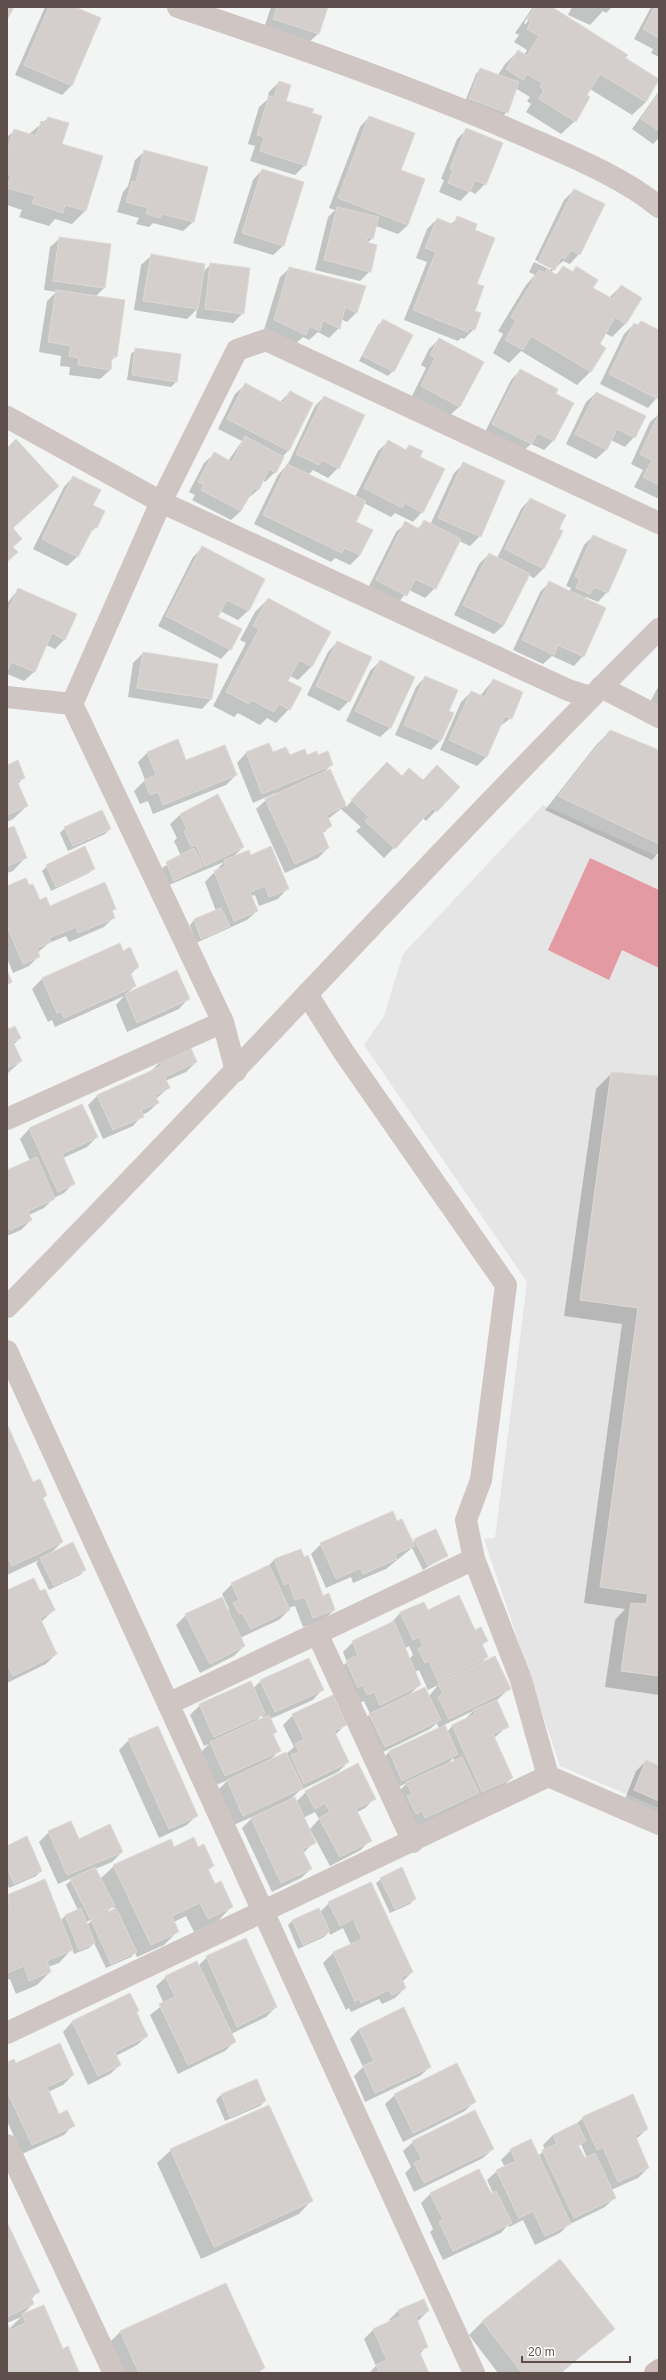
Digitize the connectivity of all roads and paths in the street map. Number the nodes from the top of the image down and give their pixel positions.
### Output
1 (178, 7) edge
2 (659, 207) edge
3 (7, 417) edge
4 (161, 502) junction
5 (659, 523) edge
6 (659, 629) edge
7 (596, 692) junction
8 (7, 696) edge
9 (72, 704) junction
10 (659, 717) edge
11 (307, 994) junction
12 (223, 1022) junction
13 (236, 1070) junction
14 (7, 1119) edge
15 (7, 1307) edge
16 (7, 1351) edge
17 (474, 1559) junction
18 (318, 1633) junction
19 (168, 1704) junction
20 (548, 1776) junction
21 (659, 1824) edge
22 (413, 1842) junction
23 (263, 1913) junction
24 (7, 2033) edge
25 (7, 2145) edge
26 (659, 2370) edge
27 (114, 2373) edge
28 (474, 2373) edge
29 (655, 2373) edge

1 - 2 street
3 - 4 street
4 - 5 street
4 - 7 street
4 - 9 street
6 - 7 street
7 - 10 street
7 - 11 street
8 - 9 street
9 - 12 street
11 - 13 street
11 - 17 street
12 - 13 street
12 - 14 street
13 - 15 street
16 - 19 street
17 - 18 street
17 - 20 street
18 - 19 street
18 - 22 street
19 - 23 street
20 - 21 street
20 - 22 street
22 - 23 street
23 - 24 street
23 - 28 street
25 - 27 street
26 - 29 main road

